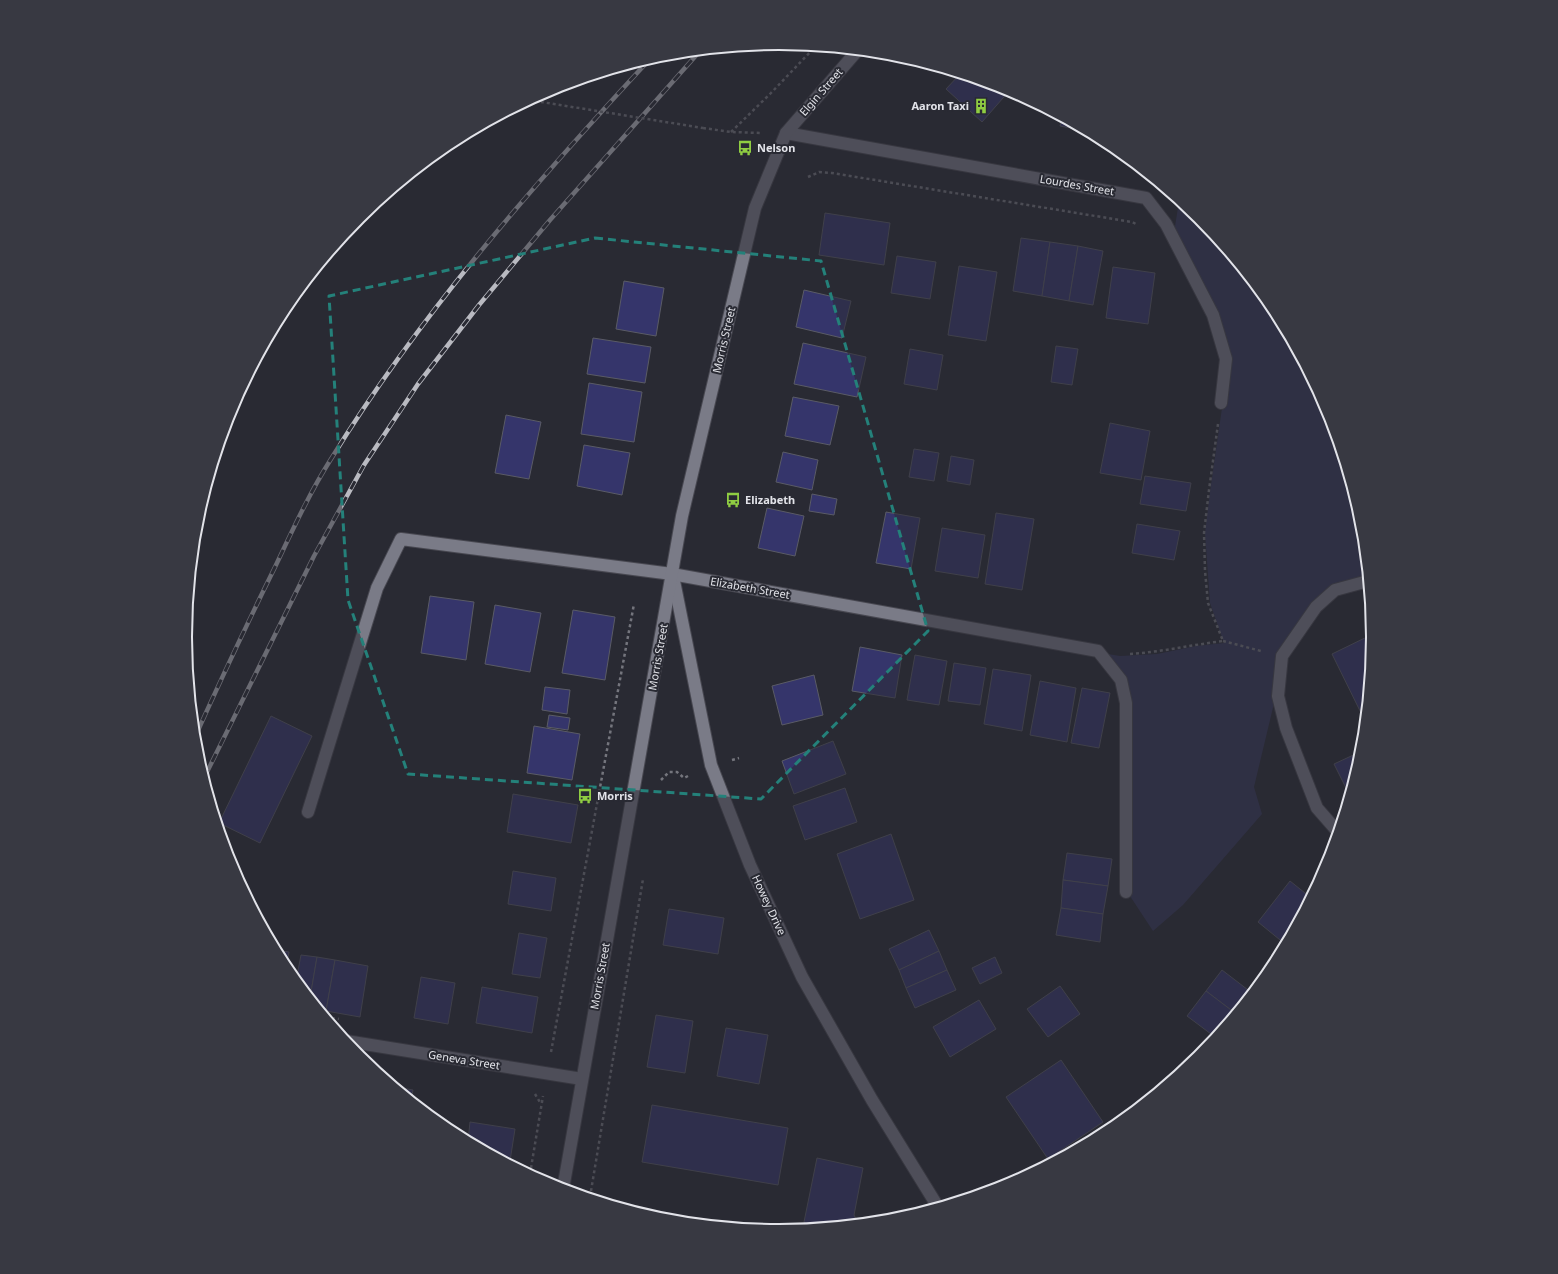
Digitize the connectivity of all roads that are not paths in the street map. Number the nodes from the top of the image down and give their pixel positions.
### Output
1 (854, 55) edge
2 (786, 133) junction
3 (1221, 403) road end
4 (672, 574) junction
5 (1363, 582) edge
6 (308, 812) dead end
7 (1334, 828) edge
8 (1126, 892) dead end
9 (355, 1042) edge
10 (582, 1078) junction
11 (564, 1183) edge
12 (935, 1203) edge

1 - 2 street, Elgin Street
2 - 3 street, Lourdes Street
2 - 4 street, Morris Street
4 - 6 street, Elizabeth Street
4 - 8 street, Elizabeth Street
4 - 10 street, Morris Street
4 - 12 street, Howey Drive
5 - 7 street
9 - 10 street, Geneva Street
10 - 11 street, Morris Street

